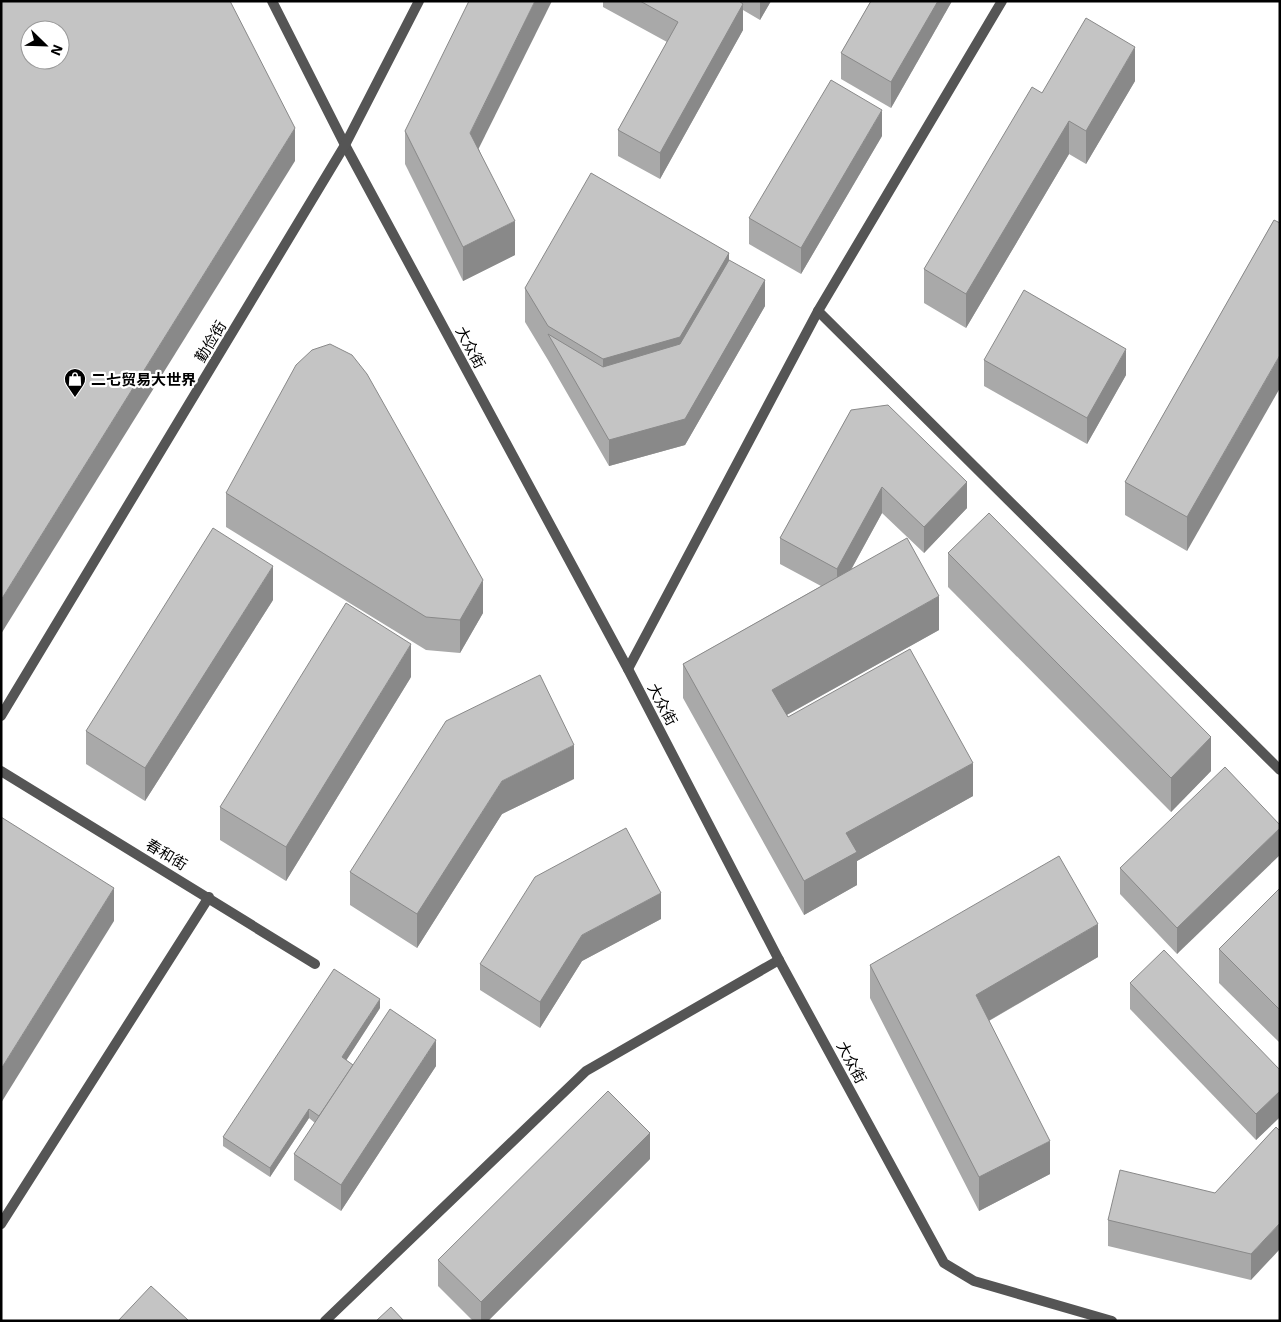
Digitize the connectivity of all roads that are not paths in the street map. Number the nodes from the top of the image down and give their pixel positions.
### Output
1 (272, 1) edge
2 (419, 1) edge
3 (1002, 1) edge
4 (345, 145) junction
5 (818, 311) junction
6 (628, 669) junction
7 (1, 716) edge
8 (1280, 770) edge
9 (1, 771) edge
10 (209, 897) junction
11 (779, 960) junction
12 (316, 964) dead end
13 (1, 1224) edge
14 (325, 1321) edge
15 (1112, 1321) edge

1 - 4 street, 大众街
2 - 4 street, 勤俭街
3 - 5 street
4 - 6 street, 大众街
4 - 7 street, 勤俭街
5 - 6 street
5 - 8 street
6 - 11 street, 大众街
9 - 10 street, 春和街
10 - 12 street, 春和街
10 - 13 street
11 - 14 street
11 - 15 street, 大众街

